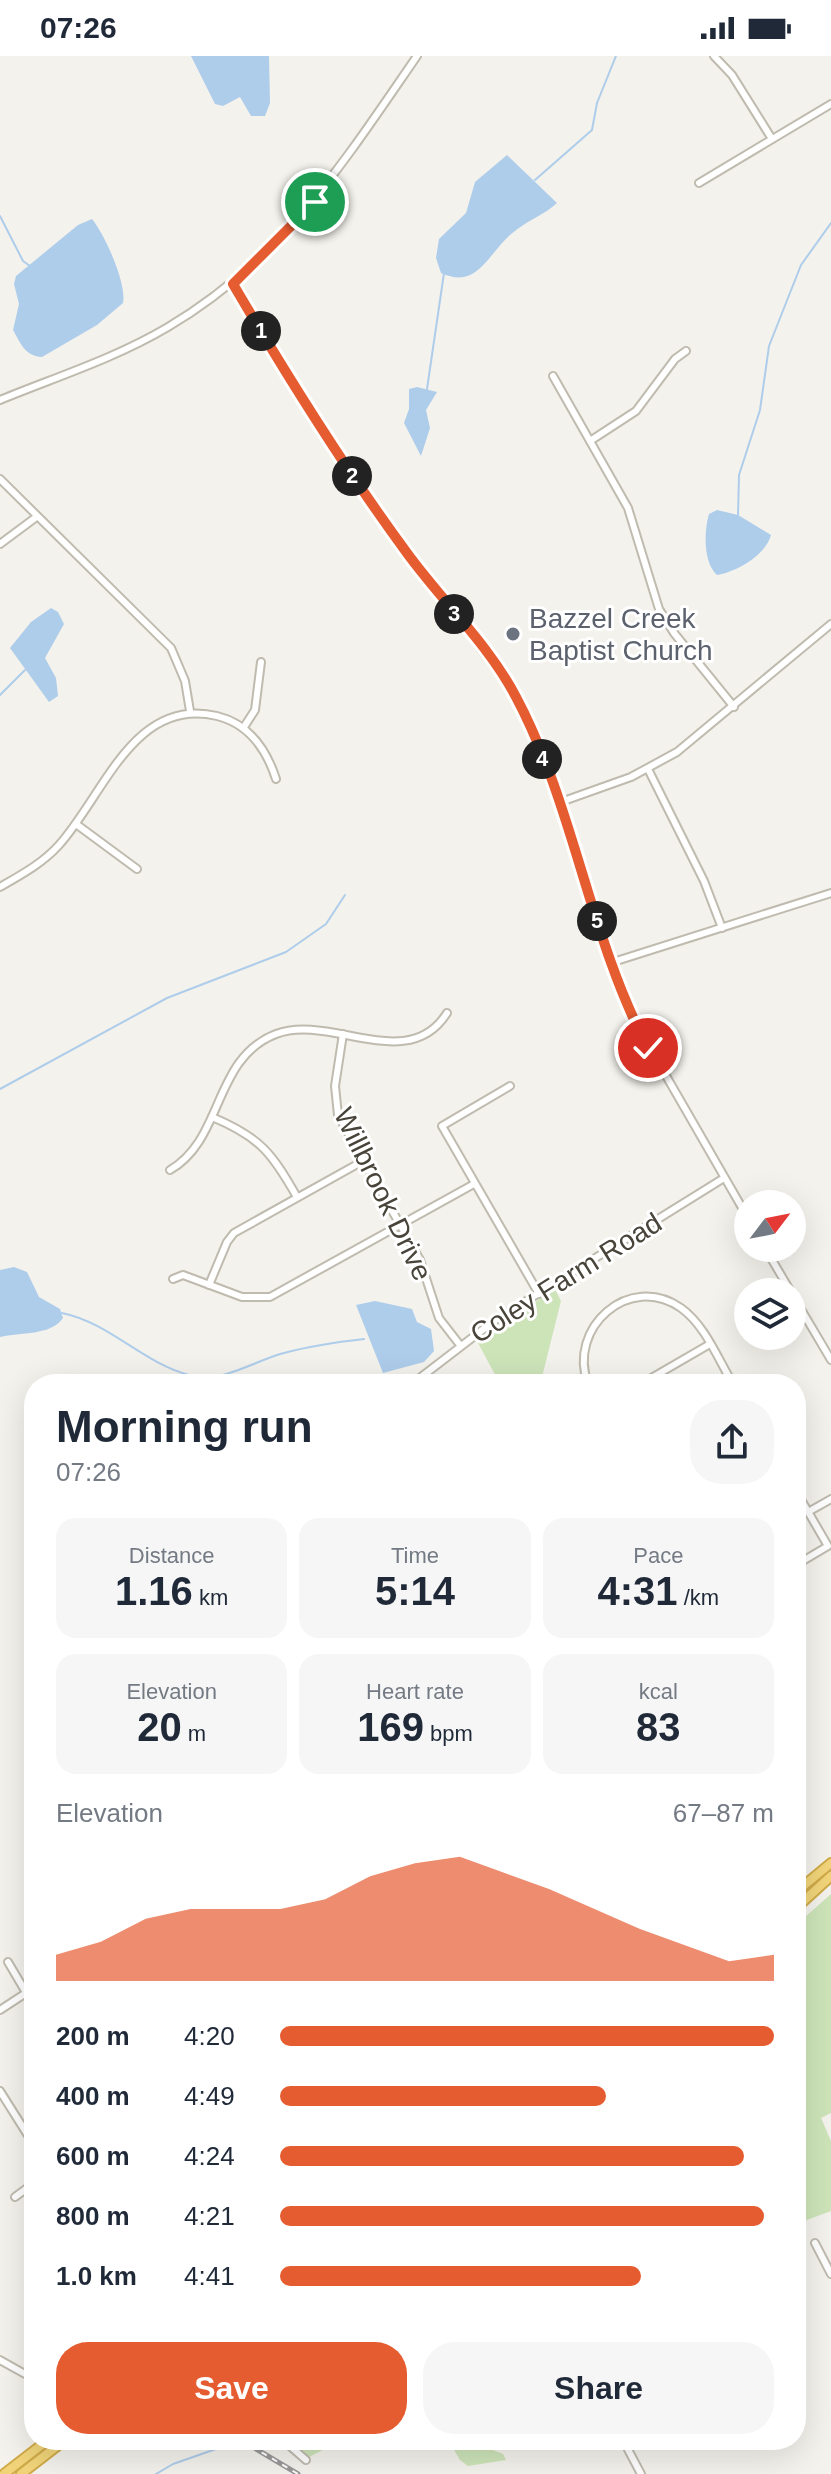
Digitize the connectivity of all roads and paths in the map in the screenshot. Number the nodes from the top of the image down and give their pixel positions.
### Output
1 (417, 56) edge
2 (714, 56) edge
3 (831, 104) edge
4 (772, 139) junction
5 (699, 183) dead end
6 (233, 284) junction
7 (686, 351) dead end
8 (553, 376) dead end
9 (0, 400) edge
10 (590, 441) junction
11 (0, 479) edge
12 (35, 518) junction
13 (0, 544) edge
14 (831, 624) edge
15 (261, 662) dead end
16 (734, 707) junction
17 (190, 711) junction
18 (244, 727) junction
19 (648, 769) junction
20 (276, 779) dead end
21 (558, 803) junction
22 (76, 824) junction
23 (137, 869) dead end
24 (0, 887) edge
25 (831, 893) edge
26 (722, 928) junction
27 (610, 963) junction
28 (447, 1013) dead end
29 (343, 1034) junction
30 (510, 1086) dead end
31 (212, 1117) junction
32 (363, 1161) junction
33 (170, 1170) dead end
34 (724, 1178) junction
35 (474, 1184) junction
36 (734, 1195) edge
37 (297, 1197) junction
38 (401, 1227) junction
39 (173, 1279) dead end
40 (209, 1285) junction
41 (539, 1294) junction
42 (806, 1318) edge
43 (831, 1339) edge
44 (710, 1344) junction
45 (822, 1344) junction
46 (460, 1345) junction
47 (831, 1360) edge
48 (424, 1374) edge
49 (585, 1374) edge
50 (658, 1374) edge
51 (727, 1374) edge
52 (831, 1499) edge
53 (806, 1508) edge
54 (808, 1512) junction
55 (806, 1559) edge
56 (831, 1863) edge
57 (831, 1876) edge
58 (806, 1884) edge
59 (806, 1899) edge
60 (8, 1962) dead end
61 (24, 1990) edge
62 (24, 1994) edge
63 (0, 2010) edge
64 (0, 2091) edge
65 (24, 2129) edge
66 (24, 2190) edge
67 (15, 2197) dead end
68 (815, 2243) dead end
69 (831, 2274) edge
70 (0, 2361) edge
71 (24, 2373) edge
72 (35, 2450) edge
73 (52, 2450) edge
74 (294, 2450) edge
75 (628, 2450) edge
76 (306, 2460) dead end
77 (4, 2474) edge
78 (21, 2474) edge
79 (641, 2474) edge

1 - 6 street
2 - 4 street
3 - 4 street
4 - 5 street
6 - 9 street
6 - 21 street
7 - 10 street
8 - 10 street
10 - 16 street
11 - 12 street
12 - 13 street
12 - 17 street
14 - 16 street
15 - 18 street
16 - 19 street
17 - 18 street
17 - 22 street
18 - 20 street
19 - 21 street
19 - 26 street
21 - 27 street
22 - 23 street
22 - 24 street
25 - 26 street
26 - 27 street
27 - 34 street
28 - 29 street
29 - 31 street
29 - 32 street, Willbrook Drive
30 - 35 street
31 - 33 street
31 - 37 street
32 - 37 street
32 - 38 street, Willbrook Drive
34 - 36 street
34 - 41 street, Coley Farm Road
35 - 38 street
35 - 41 street
37 - 40 street
38 - 40 street
38 - 46 street, Willbrook Drive
39 - 40 street
41 - 46 street, Coley Farm Road
42 - 45 street
43 - 45 street
44 - 49 street
44 - 50 street
44 - 51 street
45 - 47 street
46 - 48 street, Coley Farm Road
52 - 54 street
53 - 54 street
54 - 55 street
56 - 58 highway
57 - 59 highway
60 - 61 street
62 - 63 street
64 - 65 street
66 - 67 street
68 - 69 street
70 - 71 street
72 - 77 highway
73 - 78 highway
74 - 76 street
75 - 79 street

